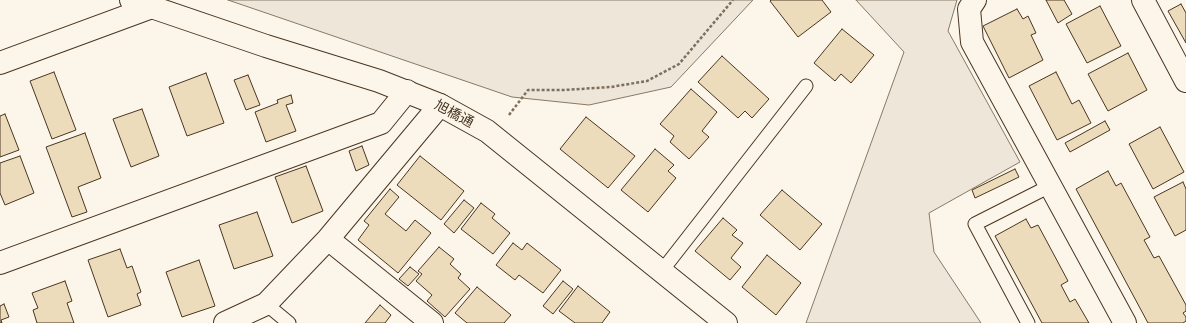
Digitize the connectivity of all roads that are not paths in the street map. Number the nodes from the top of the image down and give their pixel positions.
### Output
1 (131, 0) edge
2 (974, 0) edge
3 (1143, 0) edge
4 (152, 7) junction
5 (0, 63) edge
6 (1186, 81) edge
7 (806, 86) dead end
8 (407, 91) junction
9 (440, 105) junction
10 (1050, 186) junction
11 (328, 239) junction
12 (0, 263) edge
13 (661, 272) junction
14 (266, 304) junction
15 (225, 323) edge
16 (289, 323) edge
17 (432, 323) edge
18 (726, 323) edge
19 (1028, 323) edge
20 (1125, 323) edge

1 - 4 street, 旭橋通
2 - 10 street
3 - 6 street
4 - 5 street
4 - 8 street, 旭橋通
7 - 13 lane
8 - 9 street, 旭橋通
8 - 12 street
9 - 11 street
9 - 13 street, 旭橋通
10 - 19 lane
10 - 20 street
11 - 14 street
11 - 17 street
13 - 18 street, 旭橋通
14 - 15 street
14 - 16 lane

